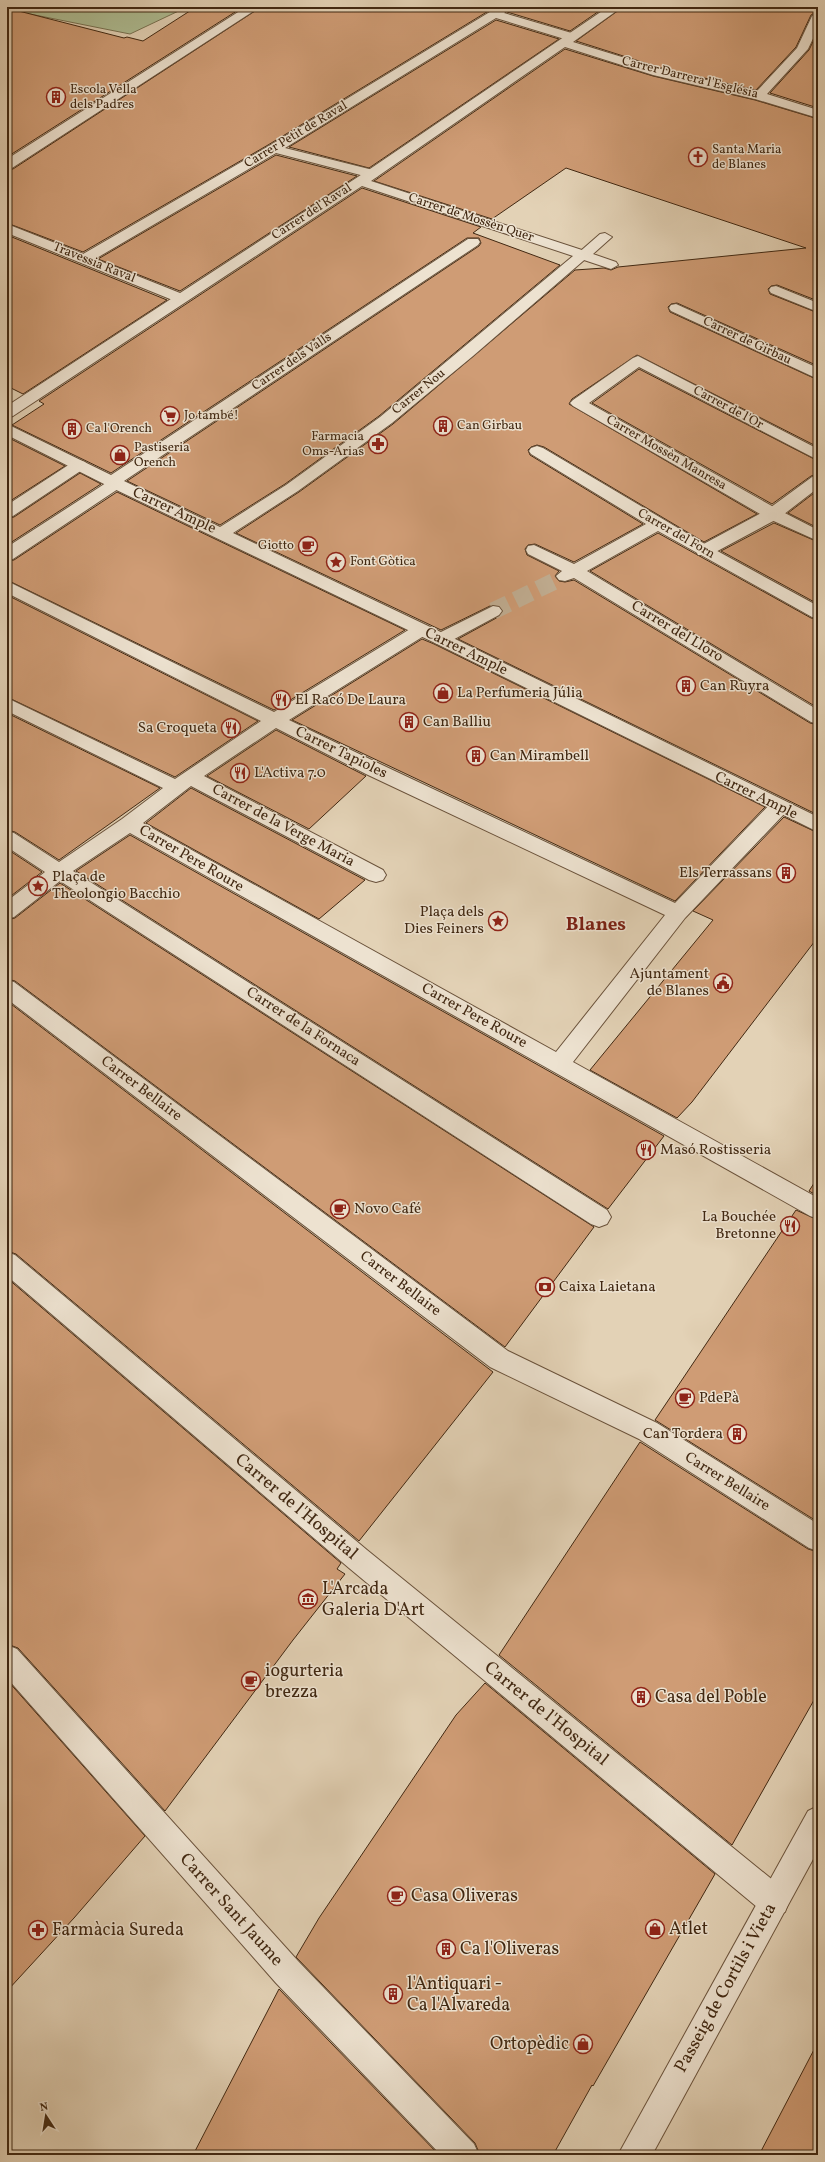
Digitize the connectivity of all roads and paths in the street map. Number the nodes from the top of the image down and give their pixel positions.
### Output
1 (254, 7) edge
2 (506, 7) edge
3 (616, 7) edge
4 (494, 14) junction
5 (818, 16) edge
6 (567, 40) junction
7 (759, 96) junction
8 (818, 114) edge
9 (274, 149) junction
10 (7, 166) edge
11 (372, 174) junction
12 (359, 181) junction
13 (7, 228) edge
14 (605, 237) dead end
15 (473, 242) dead end
16 (583, 255) junction
17 (84, 259) junction
18 (611, 265) dead end
19 (776, 290) dead end
20 (180, 298) junction
21 (676, 308) dead end
22 (818, 308) edge
23 (638, 361) joint
24 (818, 374) edge
25 (7, 413) edge
26 (7, 429) edge
27 (537, 451) dead end
28 (818, 454) edge
29 (79, 465) junction
30 (818, 480) edge
31 (114, 483) junction
32 (7, 512) edge
33 (773, 514) junction
34 (658, 524) junction
35 (222, 534) junction
36 (818, 536) edge
37 (534, 550) dead end
38 (704, 551) junction
39 (7, 555) edge
40 (575, 571) junction
41 (559, 579) tunnel mouth
42 (7, 586) edge
43 (493, 611) tunnel mouth
44 (818, 613) edge
45 (421, 630) junction
46 (441, 639) junction
47 (7, 704) edge
48 (818, 718) edge
49 (275, 720) junction
50 (183, 782) junction
51 (779, 807) junction
52 (129, 824) junction
53 (818, 825) edge
54 (7, 838) edge
55 (60, 872) junction
56 (376, 875) dead end
57 (7, 912) edge
58 (678, 913) junction
59 (7, 988) edge
60 (560, 1064) junction
61 (818, 1209) edge
62 (599, 1217) dead end
63 (7, 1262) edge
64 (818, 1539) edge
65 (7, 1658) edge
66 (818, 1821) edge
67 (774, 1901) junction
68 (463, 2155) edge
69 (634, 2155) edge

1 - 10 street
2 - 4 street, Carrer Petit de Raval
3 - 6 street, Carrer del Raval
4 - 6 street, Carrer Darrera l'Església
4 - 9 street, Carrer Petit de Raval
5 - 7 street
6 - 7 street, Carrer Darrera l'Església
6 - 11 street, Carrer del Raval
7 - 8 street, Carrer Darrera l'Església
9 - 11 street
9 - 17 street, Carrer Petit de Raval
11 - 12 street, Carrer del Raval
12 - 16 street, Carrer de Mossèn Quer
12 - 20 street, Carrer del Raval
13 - 17 street, Travessia Raval
14 - 16 street, Carrer Nou
15 - 31 street, Carrer dels Valls
16 - 18 street, Carrer de Mossèn Quer
16 - 35 street, Carrer Nou
17 - 20 street, Travessia Raval
19 - 22 street
20 - 25 street, Carrer del Raval
21 - 24 street, Carrer de Girbau
23 - 28 street, Carrer de l'Or
23 - 33 street, Carrer Mossèn Manresa
26 - 29 street, Carrer Ample
27 - 34 street, Carrer del Forn
29 - 31 street, Carrer Ample
29 - 32 street
30 - 33 street
31 - 35 street, Carrer Ample
31 - 39 street, Carrer dels Valls
33 - 36 street, Carrer Mossèn Manresa
33 - 38 street
34 - 38 street, Carrer del Forn
34 - 40 street
35 - 45 street, Carrer Ample
37 - 40 street, Carrer del Lloro
38 - 44 street, Carrer del Forn
40 - 41 street
40 - 48 street, Carrer del Lloro
42 - 49 street, Carrer Tapioles
43 - 46 street
45 - 46 street, Carrer Ample
45 - 49 street
46 - 51 street, Carrer Ample
47 - 50 street, Carrer de la Verge Maria
49 - 50 street
49 - 58 street, Carrer Tapioles
50 - 52 street
50 - 56 street, Carrer de la Verge Maria
51 - 53 street, Carrer Ample
51 - 58 street
52 - 55 street
52 - 60 street, Carrer Pere Roure
54 - 55 street, Carrer de la Fornaca
55 - 57 street
55 - 62 street, Carrer de la Fornaca
58 - 60 street
59 - 64 street, Carrer Bellaire
60 - 61 street, Carrer Pere Roure
63 - 67 street, Carrer de l'Hospital
65 - 68 street, Carrer Sant Jaume
66 - 67 street, Passeig de Cortils i Vieta
67 - 69 street, Passeig de Cortils i Vieta

